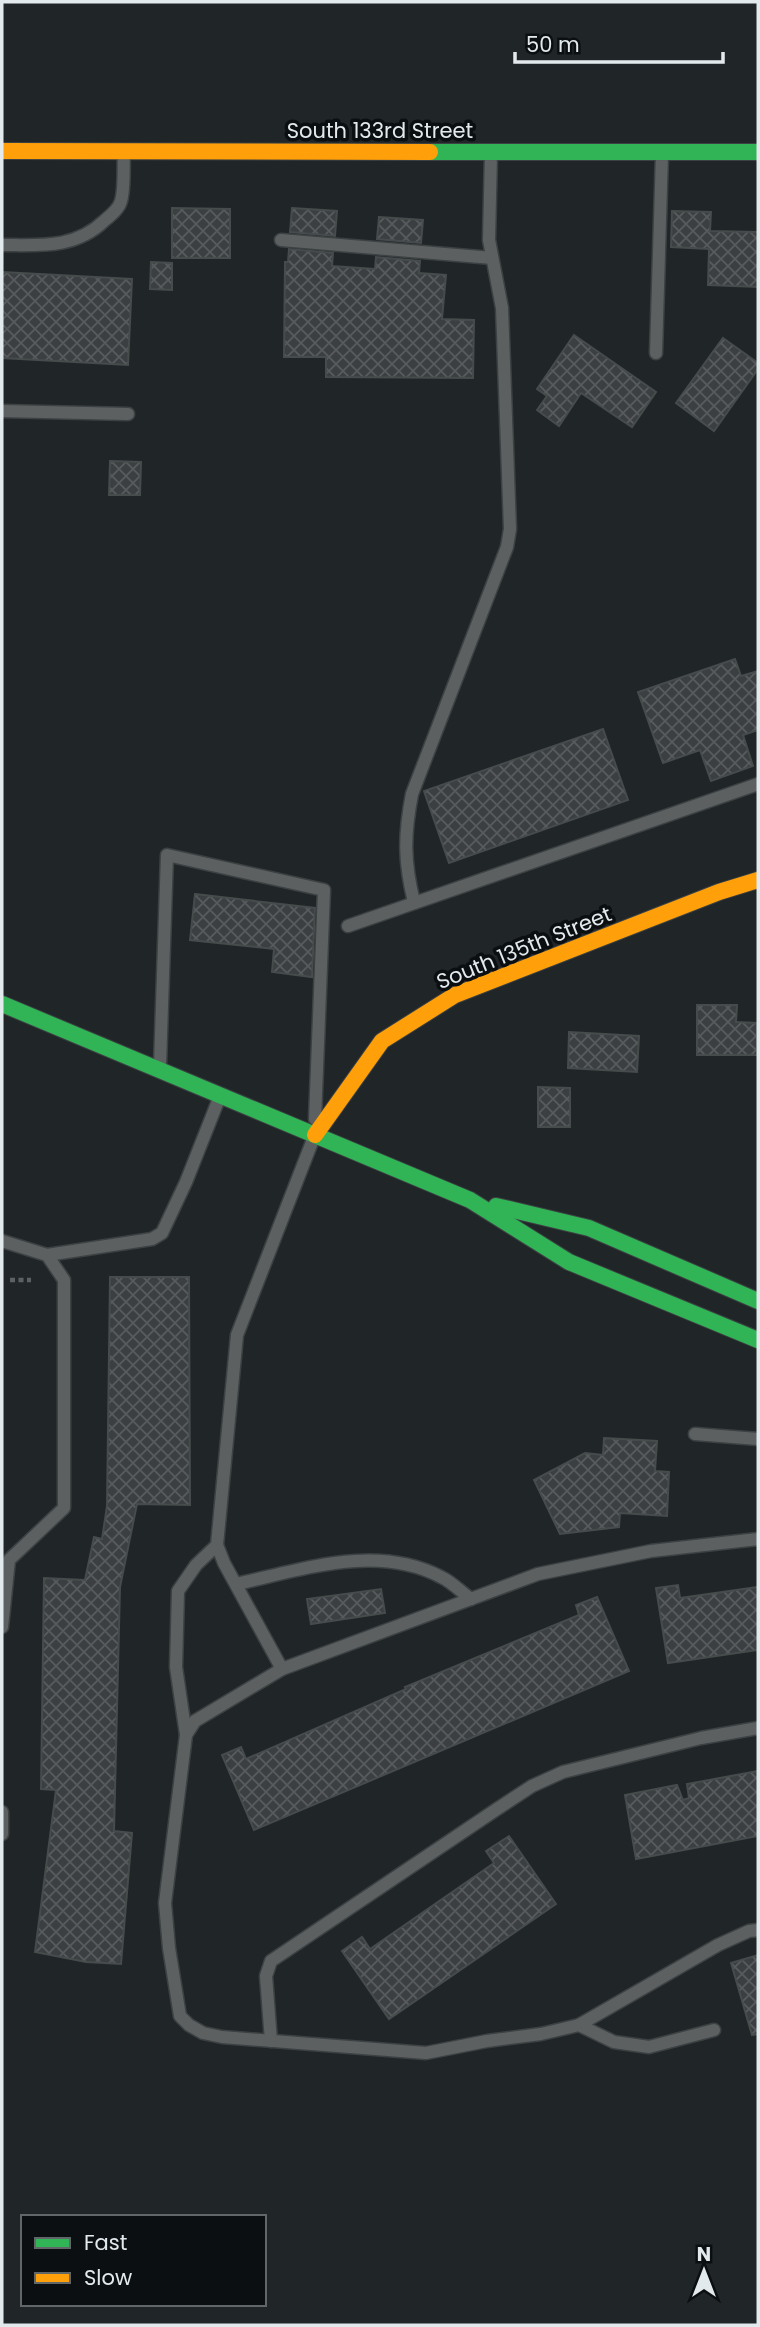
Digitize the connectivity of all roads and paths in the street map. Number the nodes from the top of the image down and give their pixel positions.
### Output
1 (2, 151) edge
2 (124, 151) junction
3 (491, 152) junction
4 (662, 152) junction
5 (758, 152) edge
6 (281, 240) dead end
7 (2, 245) edge
8 (492, 258) junction
9 (656, 353) dead end
10 (2, 411) edge
11 (128, 414) dead end
12 (758, 784) edge
13 (758, 880) edge
14 (414, 902) junction
15 (348, 926) dead end
16 (2, 1004) edge
17 (160, 1070) junction
18 (220, 1095) junction
19 (315, 1135) junction
20 (470, 1200) junction
21 (2, 1241) edge
22 (47, 1255) junction
23 (10, 1280) dead end
24 (31, 1280) dead end
25 (758, 1301) edge
26 (758, 1340) edge
27 (695, 1434) dead end
28 (758, 1439) edge
29 (758, 1539) edge
30 (217, 1545) junction
31 (236, 1584) junction
32 (471, 1599) junction
33 (2, 1627) edge
34 (282, 1669) junction
35 (758, 1728) edge
36 (186, 1735) junction
37 (2, 1812) edge
38 (2, 1834) edge
39 (758, 1930) edge
40 (579, 2025) junction
41 (714, 2030) dead end
42 (271, 2041) junction

1 - 2 street, South 133rd Street
2 - 3 street, South 133rd Street
2 - 7 lane
3 - 4 street, South 133rd Street
3 - 8 lane
4 - 5 street, South 133rd Street
4 - 9 lane
6 - 8 lane
8 - 14 lane
10 - 11 lane
12 - 14 lane
13 - 19 street, South 135th Street
14 - 15 lane
16 - 17 street
17 - 18 street
17 - 19 lane
18 - 19 street
18 - 22 lane
19 - 20 street
19 - 30 lane
20 - 25 street
20 - 26 street
21 - 22 lane
22 - 33 lane
23 - 24 path
27 - 28 lane
29 - 32 lane
30 - 31 lane
30 - 36 lane
31 - 32 lane
31 - 34 lane
32 - 34 lane
34 - 36 lane
35 - 42 lane
36 - 42 lane
37 - 38 lane
39 - 40 lane
40 - 41 lane
40 - 42 lane

